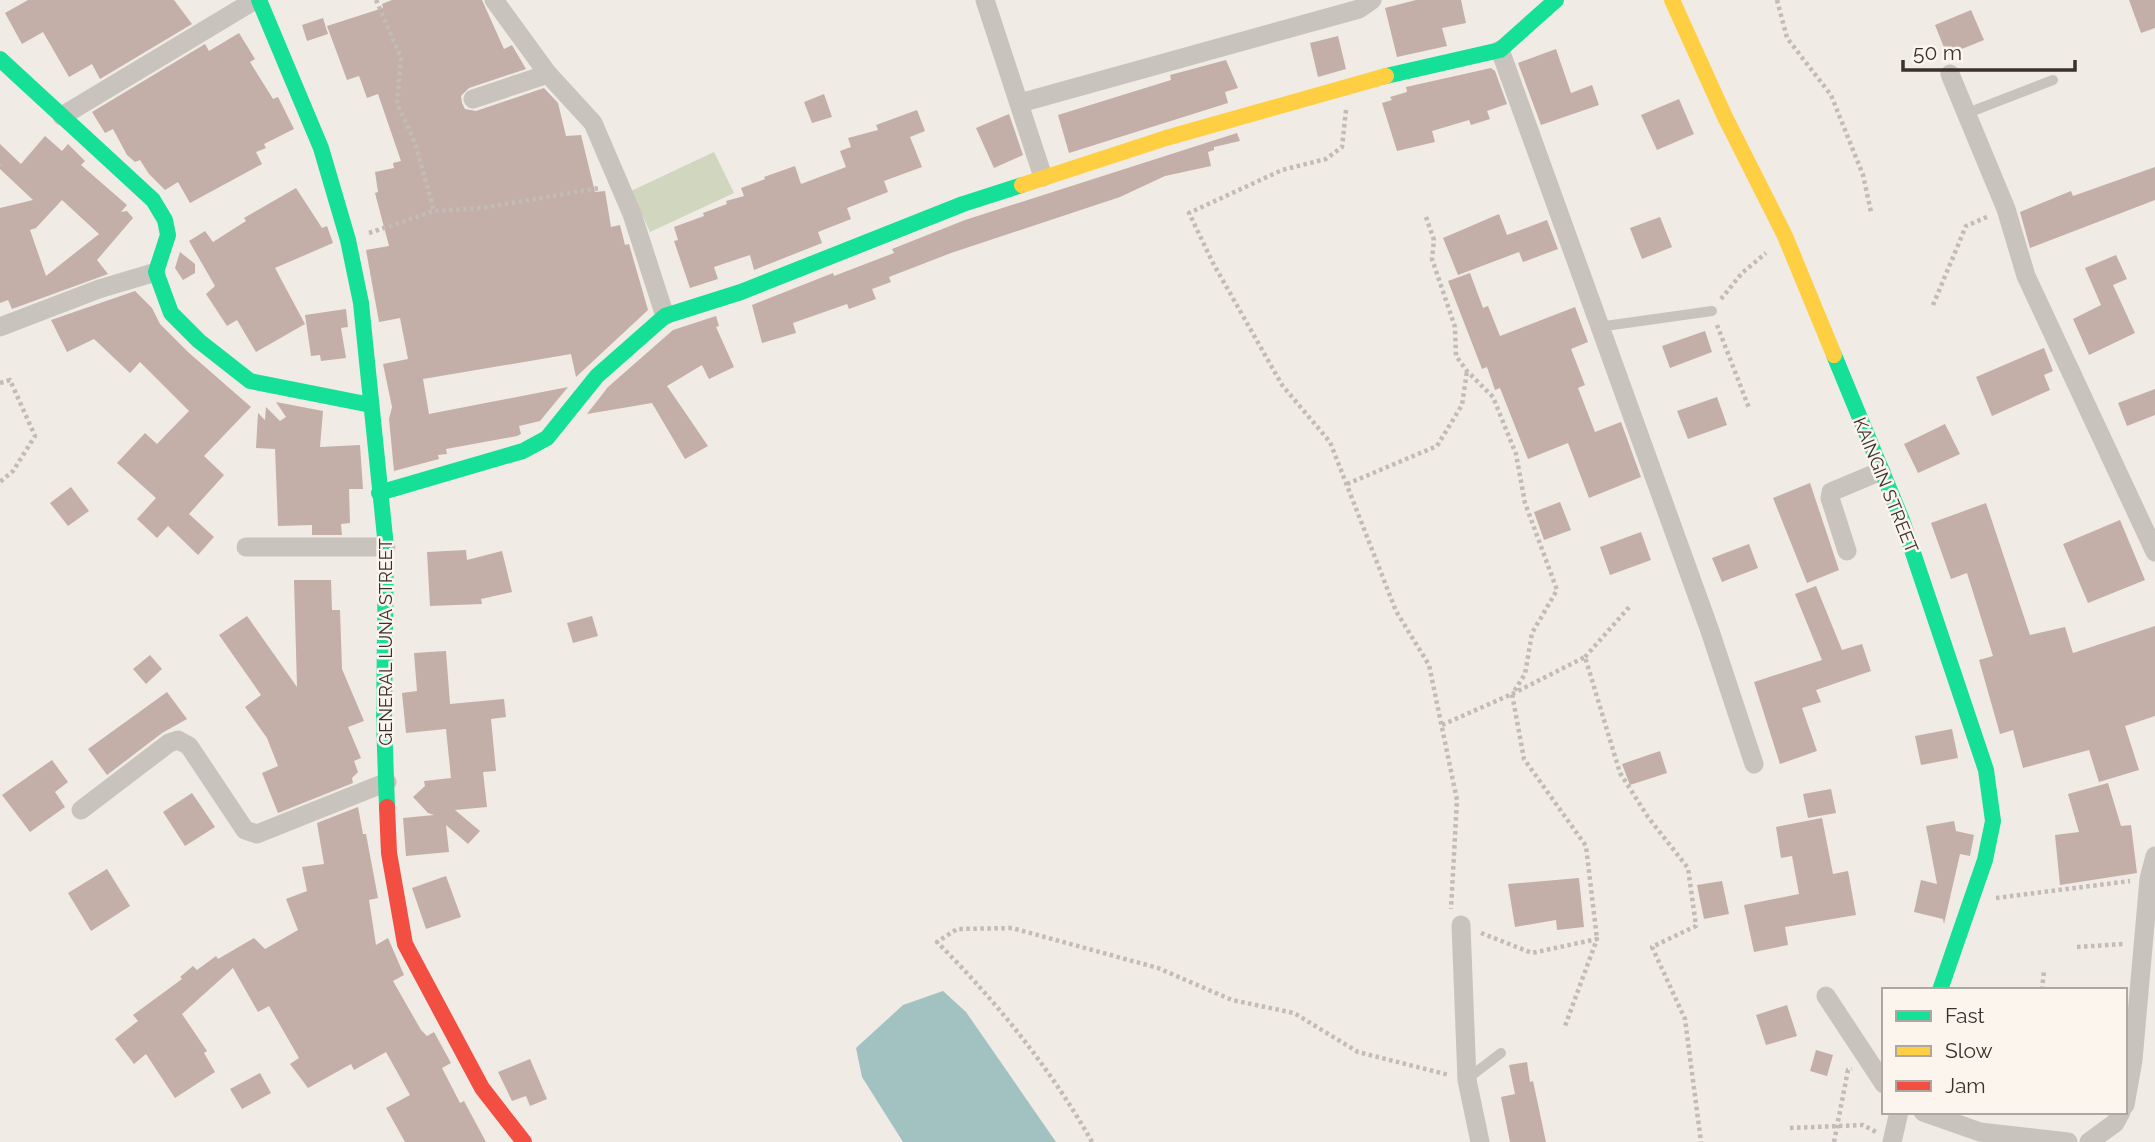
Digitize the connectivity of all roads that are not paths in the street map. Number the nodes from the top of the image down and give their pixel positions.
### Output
1 (257, 0) edge
2 (494, 0) edge
3 (985, 0) edge
4 (1372, 0) edge
5 (1556, 0) edge
6 (1672, 0) edge
7 (1500, 50) junction
8 (0, 59) edge
9 (548, 74) junction
10 (1950, 74) dead end
11 (2053, 80) dead end
12 (473, 99) dead end
13 (1020, 103) junction
14 (1964, 114) junction
15 (62, 116) junction
16 (1043, 177) junction
17 (156, 272) junction
18 (1712, 311) road end
19 (665, 316) junction
20 (0, 327) edge
21 (1598, 327) junction
22 (372, 405) junction
23 (1881, 471) junction
24 (379, 493) junction
25 (246, 547) dead end
26 (386, 547) junction
27 (1847, 551) dead end
28 (2155, 552) edge
29 (1754, 764) dead end
30 (387, 782) junction
31 (81, 810) dead end
32 (2155, 856) edge
33 (1461, 925) road end
34 (1941, 988) edge
35 (1826, 996) dead end
36 (1500, 1054) dead end
37 (1467, 1080) junction
38 (1882, 1081) edge
39 (2127, 1094) edge
40 (1899, 1114) edge
41 (1929, 1114) edge
42 (2120, 1114) edge
43 (1892, 1141) edge
44 (524, 1142) edge
45 (1480, 1142) edge
46 (2068, 1142) edge
47 (2089, 1142) edge

1 - 15 street
1 - 22 street, GENERAL LUNA STREET
2 - 9 street
3 - 13 street
4 - 13 street
5 - 7 street
6 - 23 street, KAINGIN STREET
7 - 16 street
7 - 21 street
8 - 15 street
9 - 12 street
9 - 19 street
10 - 14 street
11 - 14 lane
13 - 16 street
14 - 28 street
15 - 17 street
16 - 19 street
17 - 20 street
17 - 22 street
18 - 21 lane
19 - 24 street
21 - 29 street
22 - 24 street, GENERAL LUNA STREET
23 - 27 street
23 - 34 street, KAINGIN STREET
24 - 26 street, GENERAL LUNA STREET
25 - 26 street
26 - 30 street, GENERAL LUNA STREET
30 - 31 street
30 - 44 street, GENERAL LUNA STREET
32 - 39 street
33 - 37 street
35 - 38 street
36 - 37 lane
37 - 45 street
40 - 43 street
41 - 46 street
42 - 47 street

